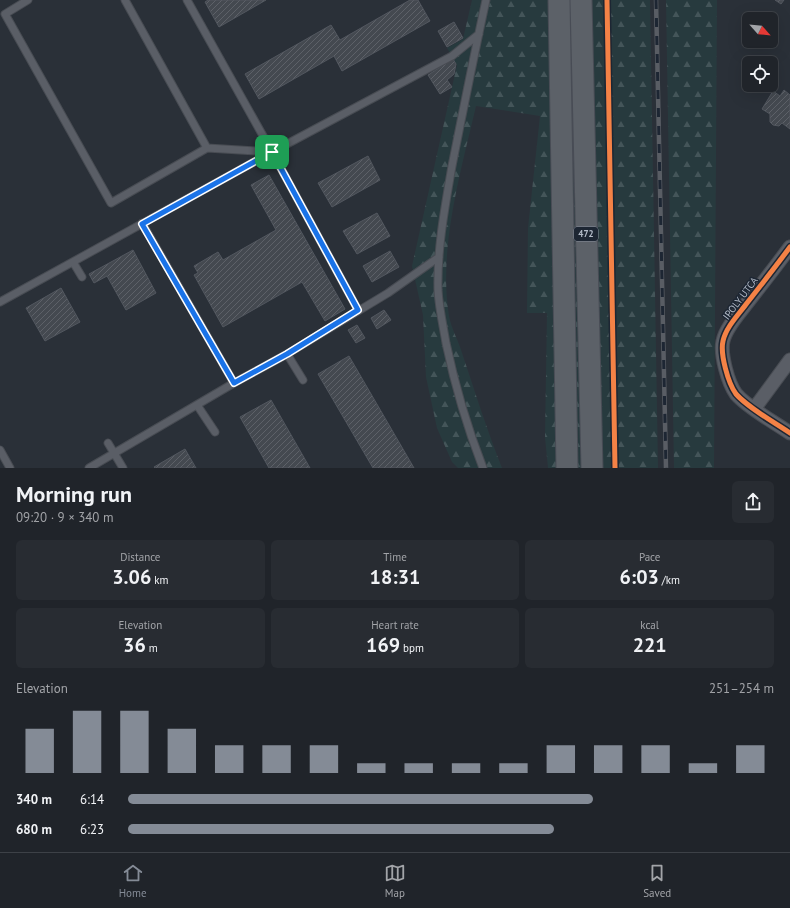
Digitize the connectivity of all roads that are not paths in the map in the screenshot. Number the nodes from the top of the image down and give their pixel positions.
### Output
1 (28, 0) edge
2 (125, 0) edge
3 (187, 0) edge
4 (486, 0) edge
5 (559, 0) edge
6 (580, 0) edge
7 (479, 34) junction
8 (207, 148) junction
9 (272, 152) junction
10 (142, 224) junction
11 (790, 247) edge
12 (439, 257) junction
13 (73, 262) junction
14 (82, 277) dead end
15 (0, 302) edge
16 (358, 310) junction
17 (287, 354) junction
18 (790, 360) edge
19 (304, 380) dead end
20 (234, 383) junction
21 (197, 405) junction
22 (754, 409) junction
23 (215, 432) dead end
24 (790, 433) edge
25 (108, 443) dead end
26 (0, 450) edge
27 (115, 454) junction
28 (10, 468) edge
29 (89, 468) edge
30 (123, 468) edge
31 (483, 468) edge
32 (567, 468) edge
33 (592, 468) edge

1 - 8 lane
2 - 8 lane
3 - 9 lane
4 - 7 lane
5 - 32 main road, 472
6 - 33 main road, 472
7 - 9 lane
7 - 12 lane
8 - 9 lane
9 - 10 lane
9 - 16 lane
10 - 13 lane
10 - 20 lane
11 - 22 street, IPOLY UTCA
12 - 16 lane
12 - 31 lane
13 - 14 lane
13 - 15 lane
16 - 17 lane
17 - 19 lane
17 - 20 lane
18 - 22 street
20 - 21 lane
21 - 23 lane
21 - 27 lane
22 - 24 street, IPOLY UTCA
25 - 27 lane
26 - 28 lane
27 - 29 lane
27 - 30 lane

